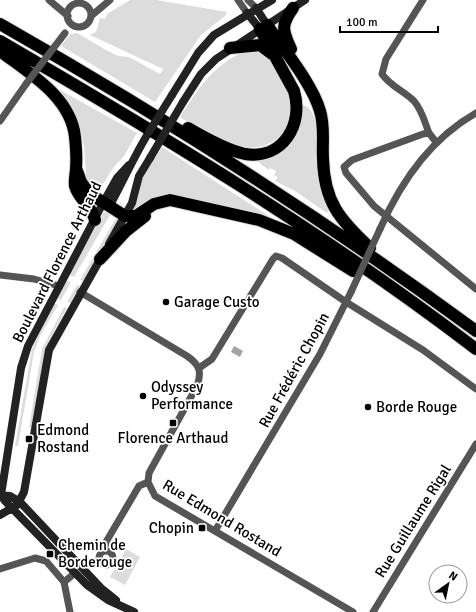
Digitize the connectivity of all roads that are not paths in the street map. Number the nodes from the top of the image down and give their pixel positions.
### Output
1 (50, 0) edge
2 (110, 0) edge
3 (238, 0) edge
4 (248, 0) edge
5 (272, 0) edge
6 (305, 0) edge
7 (422, 0) edge
8 (84, 2) edge
9 (73, 5) junction
10 (256, 8) junction
11 (293, 8) junction
12 (248, 13) junction
13 (91, 16) junction
14 (69, 18) junction
15 (0, 24) edge
16 (76, 26) junction
17 (264, 27) junction
18 (65, 33) junction
19 (0, 41) edge
20 (36, 44) junction
21 (230, 48) junction
22 (0, 51) edge
23 (277, 59) junction
24 (294, 64) junction
25 (476, 113) edge
26 (0, 121) edge
27 (429, 133) junction
28 (436, 142) junction
29 (76, 168) junction
30 (176, 201) junction
31 (106, 205) junction
32 (125, 216) junction
33 (386, 216) junction
34 (95, 220) junction
35 (100, 259) junction
36 (393, 271) junction
37 (0, 275) edge
38 (59, 286) junction
39 (476, 289) edge
40 (80, 292) junction
41 (346, 302) junction
42 (476, 331) edge
43 (472, 346) edge
44 (199, 368) junction
45 (476, 388) edge
46 (476, 444) edge
47 (148, 482) junction
48 (1, 495) edge
49 (20, 502) junction
50 (13, 508) junction
51 (0, 515) edge
52 (215, 531) junction
53 (104, 551) dead end
54 (67, 564) junction
55 (0, 569) edge
56 (75, 572) junction
57 (57, 573) junction
58 (64, 582) junction
59 (125, 607) junction
60 (70, 612) edge
61 (134, 612) edge
62 (353, 612) edge
63 (373, 612) edge

1 - 9 street
1 - 14 street
2 - 13 street
3 - 12 street
4 - 10 street
5 - 10 main road, Boulevard Florence Arthaud
6 - 11 main road
7 - 27 street
8 - 9 street
8 - 13 street
9 - 14 street
10 - 12 main road, Boulevard Florence Arthaud
10 - 17 main road
11 - 17 main road
11 - 24 highway
12 - 17 main road
12 - 31 main road, Boulevard Florence Arthaud, bridge
13 - 16 street
14 - 16 street
14 - 18 street
15 - 20 highway
16 - 18 street
17 - 21 main road
17 - 23 highway
17 - 24 highway
18 - 26 street, bridge
19 - 43 highway
20 - 23 highway
20 - 36 highway
21 - 23 highway
21 - 32 main road, bridge
22 - 29 highway
24 - 36 highway
25 - 28 street, Rue Frédéric Chopin
27 - 28 street
27 - 33 street
28 - 33 street, Rue Frédéric Chopin
29 - 31 highway
29 - 34 highway
30 - 32 highway
30 - 35 highway
30 - 43 highway
31 - 32 highway
31 - 34 main road, Boulevard Florence Arthaud
32 - 35 main road
33 - 39 street
33 - 41 street, Rue Frédéric Chopin, bridge
34 - 38 main road, Boulevard Florence Arthaud
35 - 40 main road
36 - 42 highway
37 - 38 street
38 - 48 main road, Boulevard Florence Arthaud
40 - 44 street
40 - 49 main road
41 - 44 street
41 - 45 street
41 - 52 street, Rue Frédéric Chopin
44 - 47 street, Rue Edmond Rostand
46 - 63 street, Rue Guillaume Rigal
47 - 52 street, Rue Edmond Rostand
47 - 53 street
48 - 49 main road
48 - 50 main road
49 - 50 main road
49 - 59 main road
50 - 51 main road
50 - 54 main road
52 - 62 street, Rue Edmond Rostand
54 - 56 main road
54 - 57 street
55 - 57 street
56 - 58 street
56 - 59 main road
57 - 58 street
58 - 60 street
59 - 61 main road

